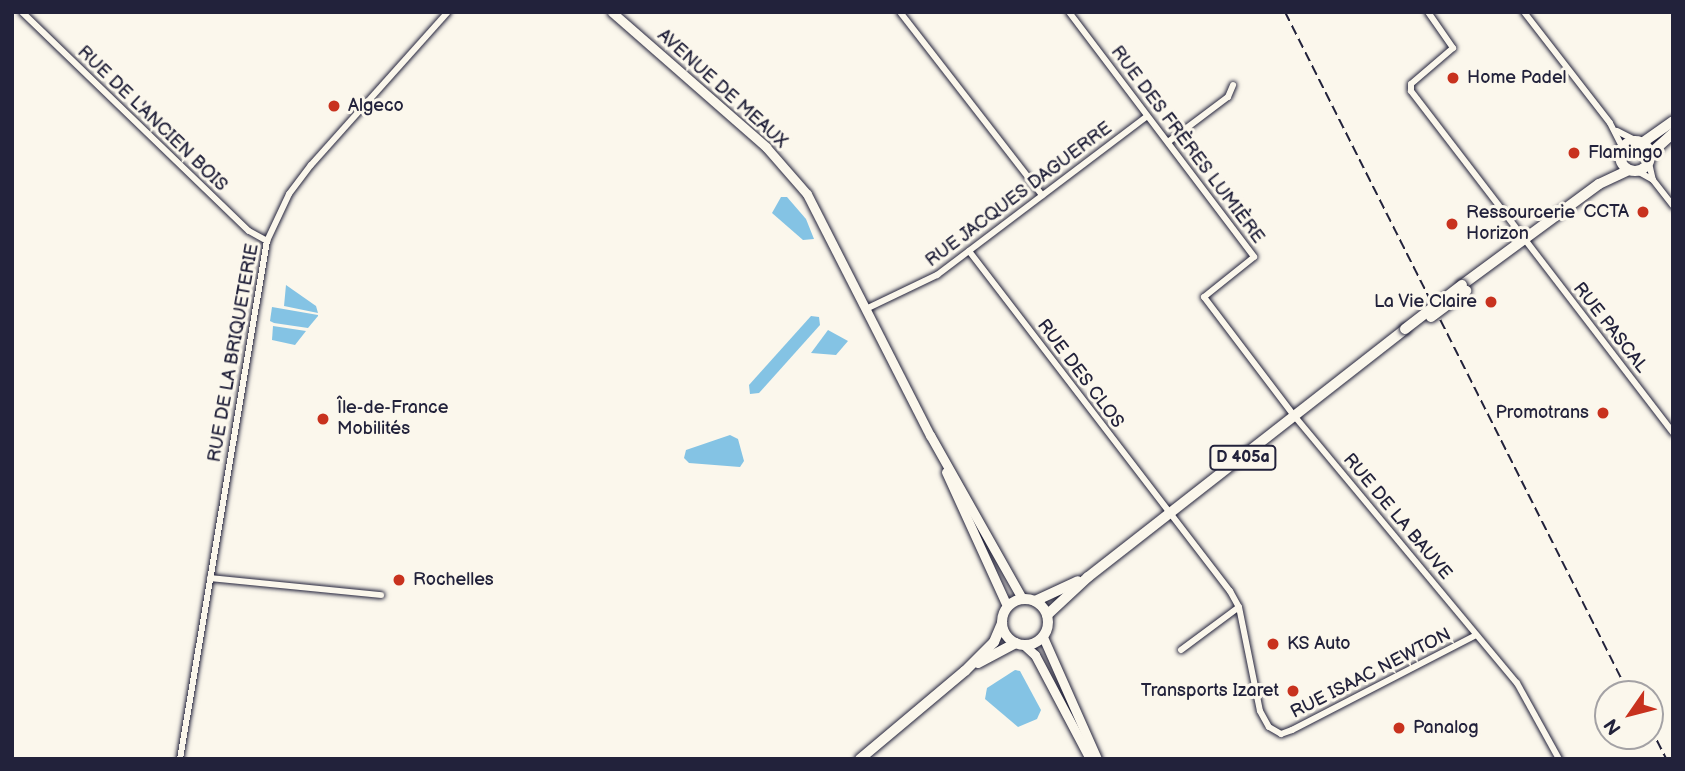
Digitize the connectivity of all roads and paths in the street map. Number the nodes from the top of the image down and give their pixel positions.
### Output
1 (22, 12) edge
2 (448, 12) edge
3 (612, 12) edge
4 (900, 12) edge
5 (1069, 12) edge
6 (1428, 12) edge
7 (1524, 12) edge
8 (1233, 85) dead end
9 (1147, 116) junction
10 (1673, 121) edge
11 (1610, 123) junction
12 (1673, 133) edge
13 (1168, 142) junction
14 (1639, 142) junction
15 (1622, 153) junction
16 (1649, 158) junction
17 (1633, 170) junction
18 (1653, 180) junction
19 (1599, 184) junction
20 (1042, 195) junction
21 (1673, 206) edge
22 (1525, 240) junction
23 (267, 242) junction
24 (970, 251) junction
25 (866, 309) junction
26 (1296, 418) junction
27 (1673, 433) edge
28 (930, 435) junction
29 (1170, 513) junction
30 (1088, 577) junction
31 (210, 578) junction
32 (381, 595) dead end
33 (1022, 598) junction
34 (1035, 601) junction
35 (1007, 606) junction
36 (1239, 607) junction
37 (1047, 615) junction
38 (1002, 623) junction
39 (1476, 635) junction
40 (1043, 637) junction
41 (1020, 644) junction
42 (1181, 650) dead end
43 (965, 671) junction
44 (180, 759) edge
45 (860, 759) edge
46 (1090, 759) edge
47 (1097, 759) edge
48 (1559, 759) edge

1 - 23 street, RUE DE L'ANCIEN BOIS
2 - 23 street, RUE DE LA BRIQUETERIE
3 - 25 street, AVENUE DE MEAUX
4 - 20 street
5 - 9 street, RUE DES FRÈRES LUMIÈRE
6 - 22 street, RUE PASCAL
7 - 11 street
8 - 13 street
9 - 13 street, RUE DES FRÈRES LUMIÈRE
9 - 20 street, RUE JACQUES DAGUERRE
10 - 14 main road
11 - 14 street
11 - 15 street
12 - 16 main road
13 - 26 street, RUE DES FRÈRES LUMIÈRE
14 - 15 main road
14 - 16 main road
15 - 17 main road
15 - 19 main road
16 - 17 main road
16 - 18 street
17 - 18 street
17 - 19 main road
18 - 21 street
19 - 22 main road
20 - 24 street, RUE JACQUES DAGUERRE
22 - 26 main road, D 405a, bridge
22 - 27 street, RUE PASCAL
23 - 31 street, RUE DE LA BRIQUETERIE
24 - 25 street, RUE JACQUES DAGUERRE
24 - 29 street, RUE DES CLOS
25 - 28 street, AVENUE DE MEAUX
26 - 29 main road, D 405a
26 - 39 street, RUE DE LA BAUVE
28 - 33 street
28 - 35 street
29 - 30 main road, D 405a
29 - 36 street, RUE ISAAC NEWTON
30 - 34 main road, D 405a
30 - 37 main road, D 405a
31 - 32 street
31 - 44 street, RUE DE LA BRIQUETERIE
33 - 34 main road
33 - 35 main road
34 - 37 main road
35 - 38 main road
36 - 39 street, RUE ISAAC NEWTON
36 - 42 street
37 - 40 main road
38 - 41 main road
38 - 43 main road
39 - 48 street, RUE DE LA BAUVE
40 - 41 main road
40 - 47 street
41 - 43 main road
41 - 46 street
43 - 45 main road

